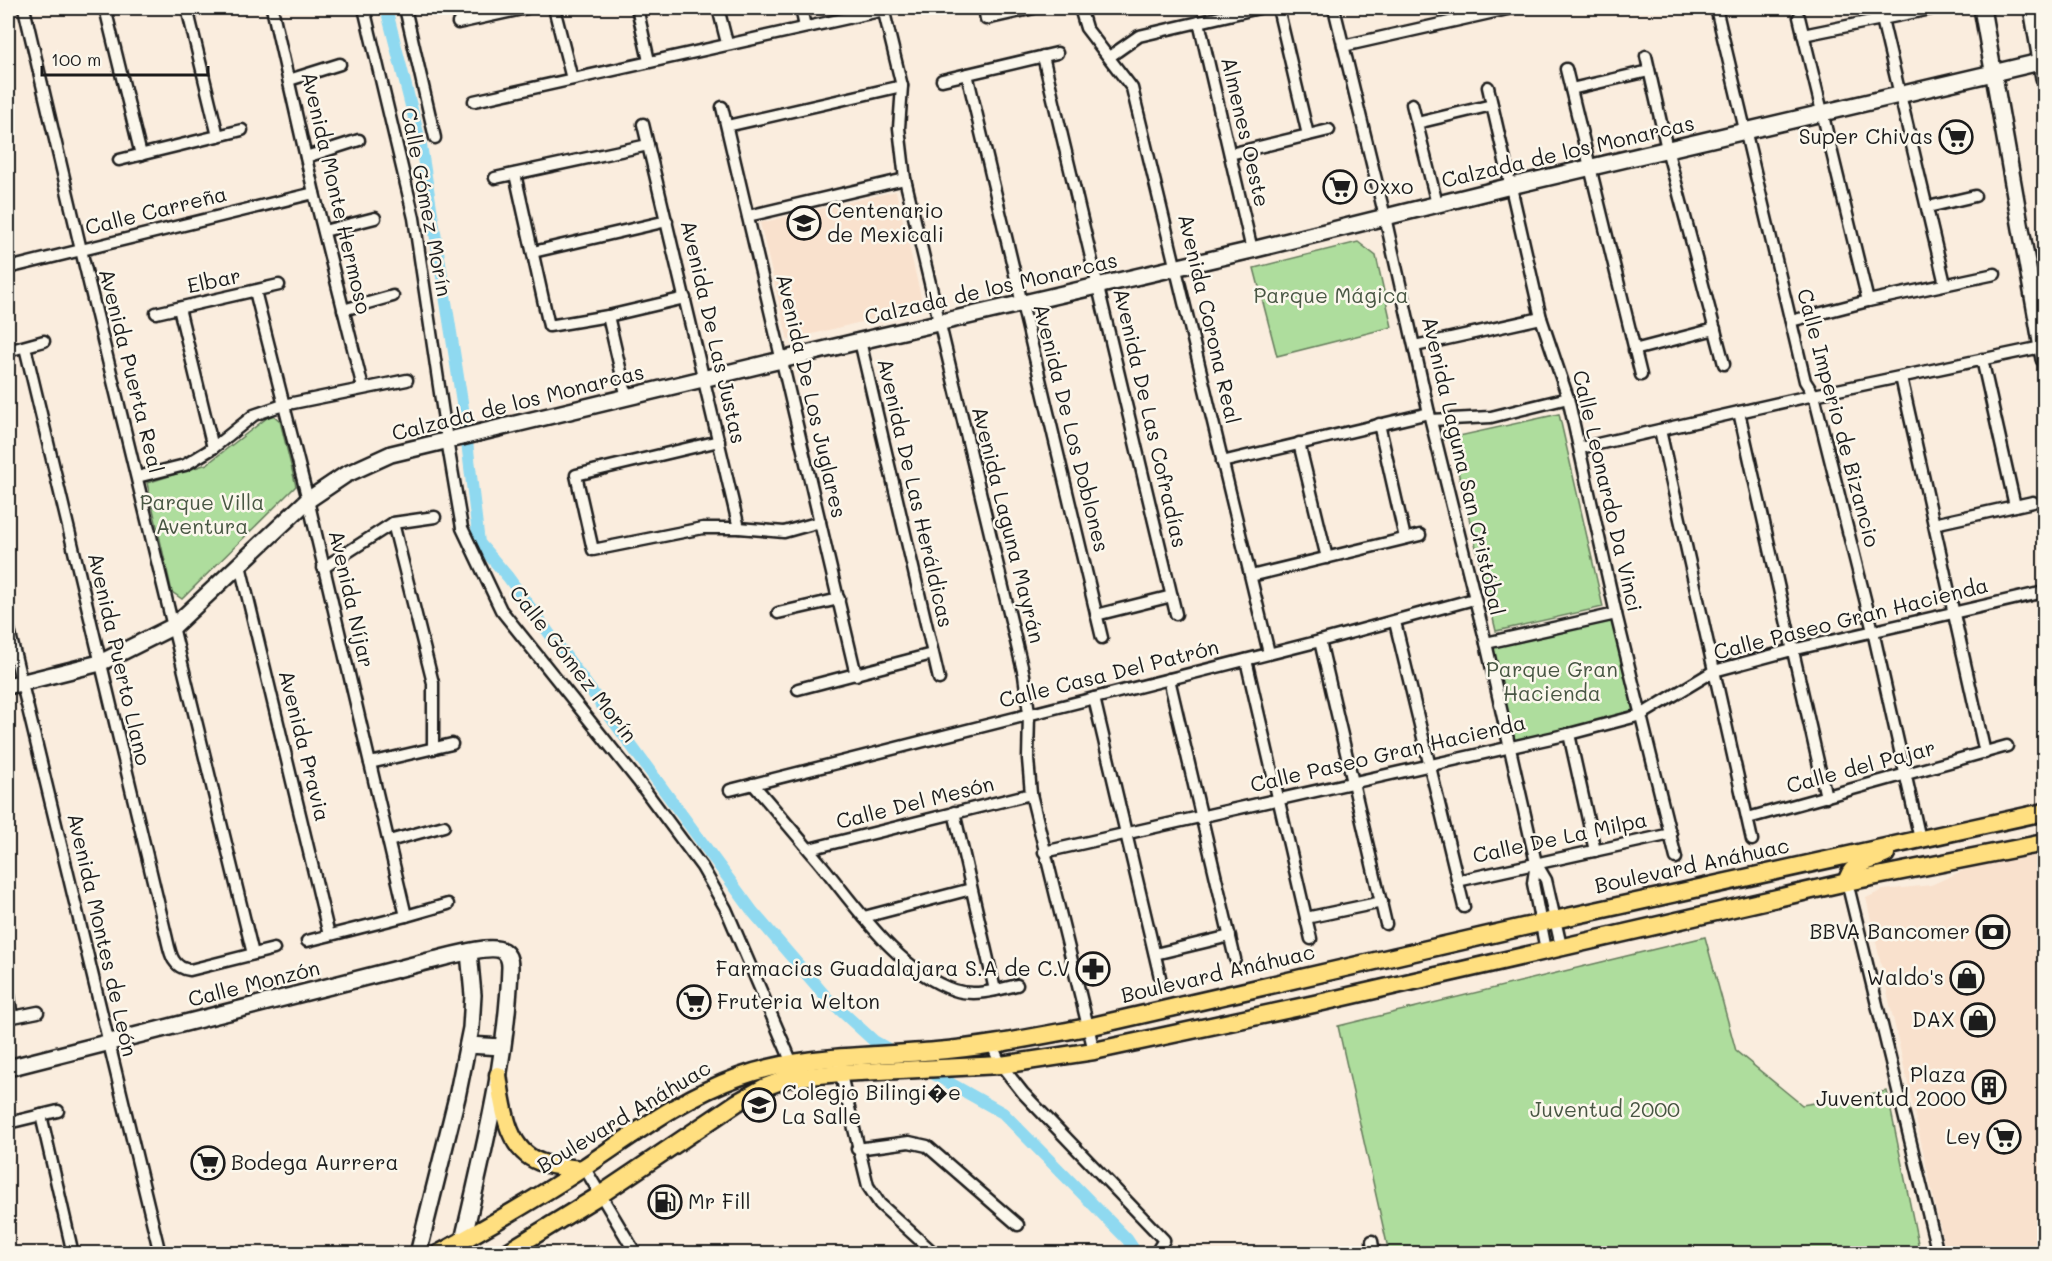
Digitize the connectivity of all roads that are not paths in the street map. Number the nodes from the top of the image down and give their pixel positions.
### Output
1 (24, 8) edge
2 (105, 8) edge
3 (188, 8) edge
4 (272, 8) edge
5 (364, 8) edge
6 (405, 8) edge
7 (527, 8) edge
8 (554, 8) edge
9 (636, 8) edge
10 (718, 8) edge
11 (801, 8) edge
12 (984, 8) edge
13 (1034, 8) edge
14 (1080, 8) edge
15 (1260, 8) edge
16 (1278, 8) edge
17 (1334, 8) edge
18 (1506, 8) edge
19 (1716, 8) edge
20 (1982, 8) edge
21 (2032, 8) edge
22 (884, 9) edge
23 (1931, 9) dead end
24 (1799, 17) dead end
25 (1882, 19) junction
26 (1199, 22) junction
27 (458, 23) dead end
28 (805, 27) junction
29 (1803, 35) junction
30 (727, 43) junction
31 (1343, 46) junction
32 (1057, 53) dead end
33 (1044, 56) junction
34 (1646, 56) dead end
35 (1109, 57) junction
36 (2043, 61) edge
37 (649, 62) junction
38 (340, 64) dead end
39 (1566, 69) dead end
40 (1649, 71) junction
41 (1993, 72) junction
42 (967, 74) junction
43 (2044, 78) edge
44 (572, 79) junction
45 (289, 80) junction
46 (942, 80) dead end
47 (902, 86) junction
48 (1488, 87) dead end
49 (1571, 89) junction
50 (1900, 94) junction
51 (474, 101) dead end
52 (1412, 104) dead end
53 (1492, 105) junction
54 (722, 107) dead end
55 (1821, 113) junction
56 (1417, 123) junction
57 (644, 124) dead end
58 (727, 126) junction
59 (243, 130) dead end
60 (1329, 130) dead end
61 (1745, 132) junction
62 (1308, 135) junction
63 (218, 136) junction
64 (435, 138) dead end
65 (359, 140) dead end
66 (648, 145) junction
67 (1667, 149) junction
68 (1230, 154) junction
69 (141, 155) junction
70 (306, 157) junction
71 (119, 160) dead end
72 (1590, 167) junction
73 (515, 174) junction
74 (495, 178) dead end
75 (905, 179) junction
76 (1511, 186) junction
77 (314, 193) junction
78 (1976, 196) dead end
79 (1437, 204) junction
80 (1928, 207) junction
81 (748, 216) junction
82 (1385, 217) junction
83 (375, 218) dead end
84 (667, 221) junction
85 (324, 231) junction
86 (81, 250) junction
87 (1252, 250) junction
88 (533, 252) junction
89 (8, 268) edge
90 (1177, 268) junction
91 (1995, 274) dead end
92 (1945, 284) junction
93 (279, 285) dead end
94 (1099, 285) junction
95 (255, 291) junction
96 (393, 296) dead end
97 (685, 298) junction
98 (1868, 301) junction
99 (1020, 304) junction
100 (179, 308) junction
101 (343, 310) junction
102 (156, 313) dead end
103 (608, 316) junction
104 (1541, 318) junction
105 (1791, 321) junction
106 (940, 323) junction
107 (1715, 329) junction
108 (44, 341) dead end
109 (860, 341) junction
110 (25, 346) junction
111 (1415, 346) junction
112 (1634, 350) junction
113 (8, 351) edge
114 (2043, 353) edge
115 (1982, 359) junction
116 (783, 360) junction
117 (1724, 364) dead end
118 (1641, 375) dead end
119 (1901, 377) junction
120 (703, 379) junction
121 (407, 380) dead end
122 (363, 388) junction
123 (1814, 395) junction
124 (627, 398) junction
125 (1568, 398) junction
126 (283, 405) junction
127 (1739, 412) junction
128 (1430, 417) junction
129 (1379, 424) junction
130 (1660, 430) junction
131 (451, 439) junction
132 (719, 441) junction
133 (1299, 443) junction
134 (213, 448) junction
135 (1580, 448) junction
136 (1222, 462) junction
137 (137, 477) junction
138 (308, 500) junction
139 (2033, 502) dead end
140 (2015, 506) junction
141 (435, 517) dead end
142 (820, 522) junction
143 (393, 523) junction
144 (1934, 524) junction
145 (739, 528) junction
146 (1420, 535) dead end
147 (1405, 538) junction
148 (1327, 558) junction
149 (240, 565) junction
150 (323, 568) junction
151 (1251, 576) junction
152 (2044, 592) edge
153 (1172, 596) junction
154 (839, 599) junction
155 (1474, 599) junction
156 (778, 613) dead end
157 (1954, 613) junction
158 (1176, 614) dead end
159 (1616, 614) junction
160 (1096, 615) junction
161 (1395, 622) junction
162 (8, 626) edge
163 (174, 626) junction
164 (1873, 631) junction
165 (1102, 638) dead end
166 (1320, 641) junction
167 (1486, 643) junction
168 (1792, 650) junction
169 (1269, 653) junction
170 (932, 654) junction
171 (1246, 660) junction
172 (100, 663) junction
173 (1714, 671) junction
174 (856, 675) junction
175 (939, 679) dead end
176 (1169, 679) junction
177 (14, 684) edge
178 (798, 689) dead end
179 (1094, 698) junction
180 (1029, 713) junction
181 (1641, 715) junction
182 (1569, 734) junction
183 (452, 744) dead end
184 (1509, 746) junction
185 (2007, 746) dead end
186 (433, 749) junction
187 (1985, 753) junction
188 (370, 763) junction
189 (1429, 764) junction
190 (1906, 775) junction
191 (1353, 783) junction
192 (753, 784) junction
193 (730, 790) dead end
194 (1031, 794) junction
195 (1826, 797) junction
196 (1278, 799) junction
197 (2044, 812) edge
198 (954, 813) junction
199 (1202, 816) junction
200 (1748, 818) junction
201 (444, 826) dead end
202 (1126, 833) junction
203 (1671, 834) junction
204 (1920, 839) junction
205 (1752, 840) dead end
206 (389, 841) junction
207 (2044, 843) edge
208 (809, 849) junction
209 (1595, 851) junction
210 (1044, 852) junction
211 (1676, 858) dead end
212 (1536, 863) junction
213 (1457, 881) junction
214 (1847, 882) junction
215 (971, 889) junction
216 (1382, 902) junction
217 (448, 904) dead end
218 (1464, 907) dead end
219 (406, 916) junction
220 (864, 916) junction
221 (1306, 918) junction
222 (1547, 921) junction
223 (1386, 924) dead end
224 (329, 935) junction
225 (1230, 936) junction
226 (1311, 939) dead end
227 (307, 941) dead end
228 (1554, 948) junction
229 (274, 949) dead end
230 (470, 952) junction
231 (252, 954) junction
232 (1155, 954) junction
233 (1235, 959) dead end
234 (1160, 977) dead end
235 (1017, 985) dead end
236 (8, 990) edge
237 (995, 990) junction
238 (38, 1012) dead end
239 (10, 1017) edge
240 (1088, 1027) junction
241 (108, 1043) junction
242 (991, 1043) junction
243 (468, 1045) junction
244 (502, 1047) junction
245 (1094, 1051) junction
246 (792, 1063) junction
247 (838, 1065) junction
248 (1001, 1065) junction
249 (8, 1068) edge
250 (498, 1075) junction
251 (58, 1111) dead end
252 (41, 1115) junction
253 (8, 1123) edge
254 (857, 1149) junction
255 (583, 1168) junction
256 (600, 1195) junction
257 (1018, 1224) dead end
258 (1371, 1241) dead end
259 (461, 1247) edge
260 (73, 1254) edge
261 (160, 1254) edge
262 (418, 1254) edge
263 (438, 1254) edge
264 (504, 1254) edge
265 (636, 1254) edge
266 (935, 1254) edge
267 (1155, 1254) edge
268 (1374, 1254) edge
269 (1938, 1254) edge

1 - 86 street, Avenida Puerta Real
2 - 69 street
3 - 63 street
4 - 45 street, Avenida Monte Hermoso
5 - 131 street, Calle Gómez Morín
6 - 64 street, Calle Gómez Morín
7 - 27 street
8 - 44 street
9 - 37 street
10 - 30 street
11 - 28 street
12 - 13 street
14 - 35 street, Avenida Corona Real
15 - 26 street
16 - 62 street
17 - 31 street, Avenida Laguna San Cristóbal
18 - 31 street
19 - 61 street, Calle Imperio de Bizancio
20 - 41 street
21 - 36 street
22 - 28 street
22 - 47 street, Avenida Laguna Mayrán
23 - 25 street
24 - 29 street
25 - 29 street
25 - 50 street
26 - 35 street
26 - 68 street, Almenes Oeste
28 - 30 street
29 - 55 street
30 - 37 street
31 - 82 street, Avenida Laguna San Cristóbal
32 - 33 street
33 - 42 street
33 - 94 street, Avenida De Las Cofradías
34 - 40 street
35 - 90 street, Avenida Corona Real
36 - 41 street, Calzada de los Monarcas
36 - 43 street
37 - 44 street
38 - 45 street
39 - 49 street
40 - 49 street
40 - 67 street
41 - 50 street, Calzada de los Monarcas
41 - 114 street
42 - 46 street
42 - 99 street, Avenida De Los Doblones
44 - 51 street
45 - 70 street, Avenida Monte Hermoso
47 - 58 street
47 - 75 street, Avenida Laguna Mayrán
48 - 53 street, Calle Leonardo Da Vinci
49 - 72 street
50 - 55 street, Calzada de los Monarcas
50 - 80 street
52 - 56 street
53 - 56 street
53 - 76 street, Calle Leonardo Da Vinci
54 - 58 street, Avenida De Los Juglares
55 - 61 street, Calzada de los Monarcas
55 - 98 street
56 - 79 street
57 - 66 street, Avenida De Las Justas
58 - 81 street, Avenida De Los Juglares
59 - 63 street
60 - 62 street
61 - 67 street, Calzada de los Monarcas
61 - 105 street, Calle Imperio de Bizancio
62 - 68 street
63 - 69 street
65 - 70 street
66 - 73 street
66 - 84 street, Avenida De Las Justas
67 - 72 street, Calzada de los Monarcas
67 - 107 street
68 - 87 street, Almenes Oeste
69 - 71 street
70 - 77 street, Avenida Monte Hermoso
72 - 76 street, Calzada de los Monarcas
72 - 112 street
73 - 74 street
73 - 88 street
75 - 81 street
75 - 106 street, Avenida Laguna Mayrán
76 - 79 street, Calzada de los Monarcas
76 - 104 street, Calle Leonardo Da Vinci
77 - 85 street, Avenida Monte Hermoso
77 - 86 street, Calle Carreña
78 - 80 street
79 - 82 street, Calzada de los Monarcas
80 - 92 street
81 - 116 street, Avenida De Los Juglares
82 - 87 street, Calzada de los Monarcas
82 - 111 street, Avenida Laguna San Cristóbal
83 - 85 street
84 - 88 street
84 - 97 street, Avenida De Las Justas
85 - 101 street, Avenida Monte Hermoso
86 - 89 street, Calle Carreña
86 - 137 street, Avenida Puerta Real
87 - 90 street, Calzada de los Monarcas
88 - 103 street
90 - 94 street, Calzada de los Monarcas
90 - 136 street, Avenida Corona Real
91 - 92 street
92 - 98 street
93 - 95 street, Elbar
94 - 99 street, Calzada de los Monarcas
94 - 153 street, Avenida De Las Cofradías
95 - 100 street, Elbar
95 - 126 street, Avenida Níjar
96 - 101 street
97 - 103 street
97 - 120 street, Avenida De Las Justas
98 - 105 street
99 - 106 street, Calzada de los Monarcas
99 - 160 street, Avenida De Los Doblones
100 - 102 street, Elbar
100 - 134 street
101 - 122 street, Avenida Monte Hermoso
103 - 124 street
104 - 111 street
104 - 125 street, Calle Leonardo Da Vinci
105 - 123 street, Calle Imperio de Bizancio
106 - 109 street, Calzada de los Monarcas
106 - 180 street, Avenida Laguna Mayrán
107 - 112 street
107 - 117 street
108 - 110 street
109 - 116 street, Calzada de los Monarcas
109 - 170 street, Avenida De Las Heráldicas
110 - 113 street
110 - 172 street, Avenida Puerto Llano
111 - 128 street, Avenida Laguna San Cristóbal
112 - 118 street
114 - 115 street
115 - 119 street
115 - 140 street
116 - 120 street, Calzada de los Monarcas
116 - 142 street, Avenida De Los Juglares
119 - 123 street
119 - 144 street
120 - 124 street, Calzada de los Monarcas
120 - 132 street, Avenida De Las Justas
121 - 122 street
122 - 126 street
123 - 127 street
123 - 164 street, Calle Imperio de Bizancio
124 - 131 street, Calzada de los Monarcas
125 - 128 street
125 - 135 street, Calle Leonardo Da Vinci
126 - 134 street
126 - 138 street, Avenida Níjar
127 - 130 street
127 - 168 street
128 - 129 street
128 - 155 street, Avenida Laguna San Cristóbal
129 - 133 street
129 - 147 street
130 - 135 street
130 - 173 street
131 - 138 street, Calzada de los Monarcas
131 - 246 street, Calle Gómez Morín
132 - 145 street, Avenida De Las Justas
132 - 145 street
133 - 136 street
133 - 148 street
134 - 137 street
135 - 159 street, Calle Leonardo Da Vinci
136 - 151 street, Avenida Corona Real
137 - 163 street, Avenida Puerta Real
138 - 149 street, Calzada de los Monarcas
138 - 150 street, Avenida Níjar
139 - 140 street
140 - 144 street
141 - 143 street
142 - 145 street
142 - 154 street, Avenida De Los Juglares
143 - 150 street
143 - 186 street
144 - 157 street
146 - 147 street
147 - 148 street
148 - 151 street
149 - 163 street, Calzada de los Monarcas
149 - 224 street, Avenida Pravia
150 - 188 street, Avenida Níjar
151 - 169 street, Avenida Corona Real
152 - 157 street, Calle Paseo Gran Hacienda
153 - 158 street, Avenida De Las Cofradías
153 - 160 street
154 - 156 street
154 - 174 street, Avenida De Los Juglares
155 - 161 street, Calle Casa Del Patrón
155 - 167 street, Avenida Laguna San Cristóbal
157 - 164 street, Calle Paseo Gran Hacienda
157 - 187 street
159 - 167 street
159 - 181 street, Calle Leonardo Da Vinci
160 - 165 street, Avenida De Los Doblones
161 - 166 street, Calle Casa Del Patrón
161 - 189 street
162 - 177 street, Avenida Montes de León
163 - 172 street, Calzada de los Monarcas
163 - 231 street, Avenida Puerta Real
164 - 168 street, Calle Paseo Gran Hacienda
164 - 190 street, Calle Imperio de Bizancio
166 - 169 street, Calle Casa Del Patrón
166 - 191 street
167 - 184 street, Avenida Laguna San Cristóbal
168 - 173 street, Calle Paseo Gran Hacienda
168 - 195 street
169 - 171 street, Calle Casa Del Patrón
170 - 174 street
170 - 175 street, Avenida De Las Heráldicas
171 - 176 street, Calle Casa Del Patrón
171 - 196 street
172 - 177 street, Calzada de los Monarcas
172 - 231 street, Avenida Puerto Llano
173 - 181 street, Calle Paseo Gran Hacienda
173 - 200 street
174 - 178 street
176 - 179 street, Calle Casa Del Patrón
176 - 199 street
177 - 241 street, Avenida Montes de León
179 - 180 street, Calle Casa Del Patrón
179 - 202 street
180 - 192 street, Calle Casa Del Patrón
180 - 194 street, Avenida Laguna Mayrán
181 - 182 street, Calle Paseo Gran Hacienda
181 - 203 street, Calle Leonardo Da Vinci
182 - 184 street, Calle Paseo Gran Hacienda
182 - 209 street
183 - 186 street
184 - 189 street, Calle Paseo Gran Hacienda
184 - 212 street, Avenida Laguna San Cristóbal
185 - 187 street, Calle del Pajar
186 - 188 street
187 - 190 street, Calle del Pajar
188 - 206 street, Avenida Níjar
189 - 191 street, Calle Paseo Gran Hacienda
189 - 213 street
190 - 195 street, Calle del Pajar
190 - 204 street, Calle Imperio de Bizancio
191 - 196 street, Calle Paseo Gran Hacienda
191 - 216 street
192 - 193 street, Calle Casa Del Patrón
192 - 208 street
194 - 198 street, Calle Del Mesón
194 - 210 street, Avenida Laguna Mayrán
195 - 200 street, Calle del Pajar
196 - 199 street, Calle Paseo Gran Hacienda
196 - 221 street
197 - 204 main road, Boulevard Anáhuac
198 - 208 street, Calle Del Mesón
198 - 215 street
199 - 202 street, Calle Paseo Gran Hacienda
199 - 225 street
200 - 205 street
201 - 206 street
202 - 210 street, Calle Paseo Gran Hacienda
202 - 232 street
203 - 209 street, Calle De La Milpa
203 - 211 street, Calle Leonardo Da Vinci
204 - 214 main road
204 - 222 main road, Boulevard Anáhuac
206 - 219 street, Avenida Níjar
207 - 214 main road, Boulevard Anáhuac
208 - 220 street
209 - 212 street, Calle De La Milpa
210 - 240 street, Avenida Laguna Mayrán
212 - 213 street, Calle De La Milpa
212 - 222 street, Avenida Laguna San Cristóbal
213 - 218 street
214 - 228 main road, Boulevard Anáhuac
214 - 269 street
215 - 220 street
215 - 237 street
216 - 221 street
216 - 223 street
217 - 219 street
219 - 224 street
220 - 237 street
221 - 226 street
222 - 228 street, Avenida Laguna San Cristóbal
222 - 240 main road, Boulevard Anáhuac
224 - 227 street
225 - 232 street
225 - 233 street
228 - 245 main road, Boulevard Anáhuac
229 - 231 street
230 - 241 street, Calle Monzón
230 - 243 street
230 - 244 street, Calle Monzón
232 - 234 street
235 - 237 street
236 - 239 street
238 - 239 street
240 - 242 main road, Boulevard Anáhuac
240 - 245 street, Avenida Laguna Mayrán
241 - 249 street, Calle Monzón
241 - 261 street, Avenida Montes de León
242 - 247 main road, Boulevard Anáhuac
242 - 248 street
243 - 244 street
243 - 262 street
244 - 250 street
245 - 248 main road, Boulevard Anáhuac
246 - 247 main road, Boulevard Anáhuac
246 - 255 main road, Boulevard Anáhuac
247 - 248 main road, Boulevard Anáhuac
247 - 254 street
247 - 256 main road, Boulevard Anáhuac
248 - 267 street
250 - 255 main road
250 - 259 street
251 - 252 street
252 - 253 street
252 - 260 street
254 - 257 street
254 - 266 street
255 - 256 street
255 - 259 main road, Boulevard Anáhuac
256 - 264 main road, Boulevard Anáhuac
256 - 265 street
258 - 268 street
259 - 263 main road, Boulevard Anáhuac

